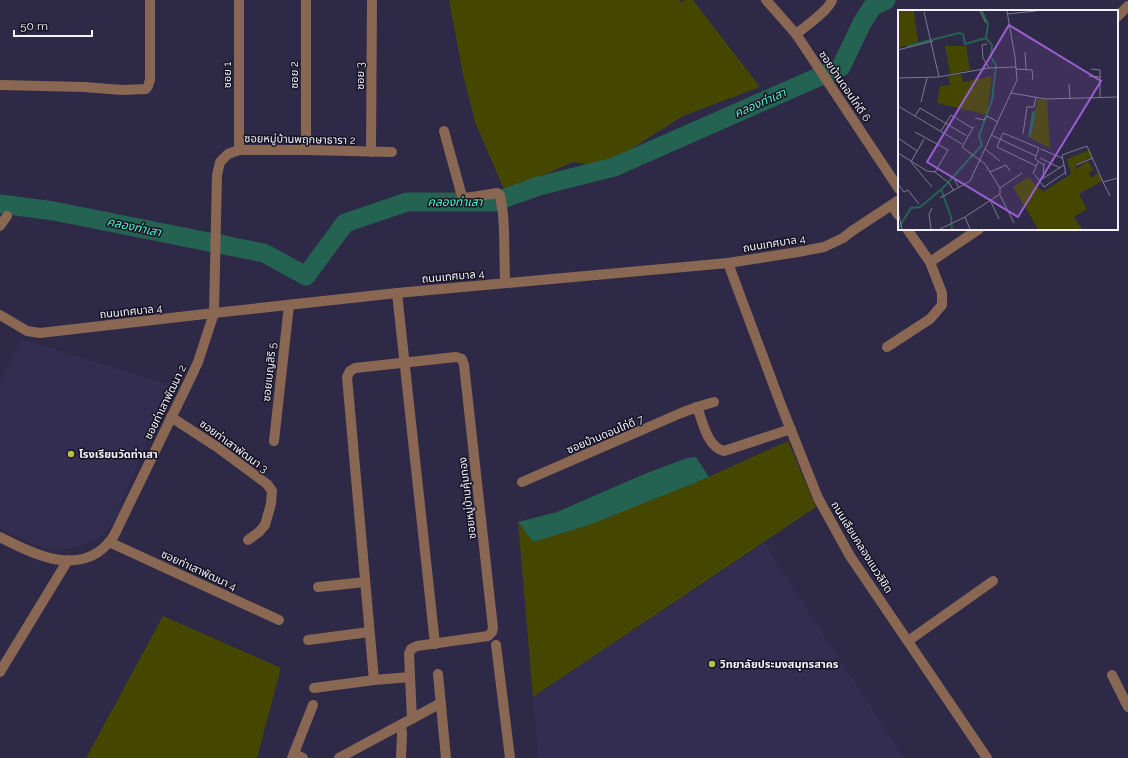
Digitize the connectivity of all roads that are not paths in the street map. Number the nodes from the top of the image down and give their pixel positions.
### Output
1 (150, 0) edge
2 (239, 0) edge
3 (306, 0) edge
4 (372, 0) edge
5 (766, 0) edge
6 (832, 0) edge
7 (1127, 8) edge
8 (1118, 16) edge
9 (796, 34) junction
10 (0, 85) edge
11 (444, 131) dead end
12 (239, 150) junction
13 (306, 150) junction
14 (371, 152) junction
15 (392, 152) dead end
16 (898, 187) edge
17 (895, 203) edge
18 (898, 213) edge
19 (7, 216) dead end
20 (0, 226) edge
21 (908, 230) edge
22 (978, 230) edge
23 (930, 262) junction
24 (728, 263) junction
25 (505, 283) junction
26 (397, 293) junction
27 (289, 305) junction
28 (214, 314) junction
29 (0, 315) edge
30 (887, 347) dead end
31 (405, 362) junction
32 (714, 402) dead end
33 (698, 407) junction
34 (171, 417) junction
35 (791, 429) junction
36 (274, 441) dead end
37 (522, 482) dead end
38 (0, 537) edge
39 (248, 540) dead end
40 (109, 542) junction
41 (68, 560) junction
42 (994, 581) dead end
43 (365, 582) junction
44 (318, 587) dead end
45 (279, 620) dead end
46 (369, 632) junction
47 (308, 640) dead end
48 (908, 641) junction
49 (435, 644) junction
50 (496, 645) dead end
51 (0, 672) edge
52 (438, 674) dead end
53 (1112, 675) dead end
54 (410, 677) junction
55 (374, 680) junction
56 (314, 688) dead end
57 (441, 703) junction
58 (313, 705) dead end
59 (1128, 707) edge
60 (412, 719) junction
61 (401, 725) junction
62 (296, 756) edge
63 (339, 758) edge
64 (401, 758) edge
65 (446, 758) edge
66 (510, 758) edge
67 (987, 758) edge

1 - 10 street
2 - 12 street, ซอย 1
3 - 13 street, ซอย 2
4 - 14 street, ซอย 3
5 - 9 street, ซอยบ้านดอนไก่ดี 6
6 - 9 street
7 - 8 street
9 - 16 street, ซอยบ้านดอนไก่ดี 6
11 - 25 street
12 - 13 street, ซอยหมู่บ้านพฤกษาธารา 2
12 - 28 street, ซอยหมู่บ้านพฤกษาธารา 2
13 - 14 street, ซอยหมู่บ้านพฤกษาธารา 2
14 - 15 street, ซอยหมู่บ้านพฤกษาธารา 2
17 - 18 street
17 - 24 street, ถนนเทศบาล 4
19 - 20 street
21 - 23 street
22 - 23 street
23 - 30 street
24 - 25 street, ถนนเทศบาล 4
24 - 35 street, ถนนเลียบคลองแนวลิขิต
25 - 26 street, ถนนเทศบาล 4
26 - 27 street, ถนนเทศบาล 4
26 - 31 street
27 - 28 street, ถนนเทศบาล 4
27 - 36 street, ซอยเบญสิริ 5
28 - 29 street, ถนนเทศบาล 4
28 - 34 street, ซอยท่าเสาพัฒนา 2
31 - 43 street, ซอยหมู่บ้านคุ้มทอง
31 - 49 street
31 - 49 street, ซอยหมู่บ้านคุ้มทอง
32 - 33 street, ซอยบ้านดอนไก่ดี 7
33 - 35 street
33 - 37 street, ซอยบ้านดอนไก่ดี 7
34 - 39 street, ซอยท่าเสาพัฒนา 3
34 - 40 street, ซอยท่าเสาพัฒนา 2
35 - 48 street, ถนนเลียบคลองแนวลิขิต
38 - 41 street, ซอยท่าเสาพัฒนา 2
40 - 41 street, ซอยท่าเสาพัฒนา 2
40 - 45 street, ซอยท่าเสาพัฒนา 4
41 - 51 street
42 - 48 street
43 - 44 street
43 - 46 street, ซอยหมู่บ้านคุ้มทอง
46 - 47 street
46 - 55 street, ซอยหมู่บ้านคุ้มทอง
48 - 67 street, ถนนเลียบคลองแนวลิขิต
49 - 54 street, ซอยหมู่บ้านคุ้มทอง
50 - 66 street
52 - 57 street
53 - 59 street
54 - 55 street
54 - 60 street, ซอยหมู่บ้านคุ้มทอง
55 - 56 street
57 - 60 street
57 - 65 street
58 - 62 street
60 - 61 street
61 - 63 street
61 - 64 street

